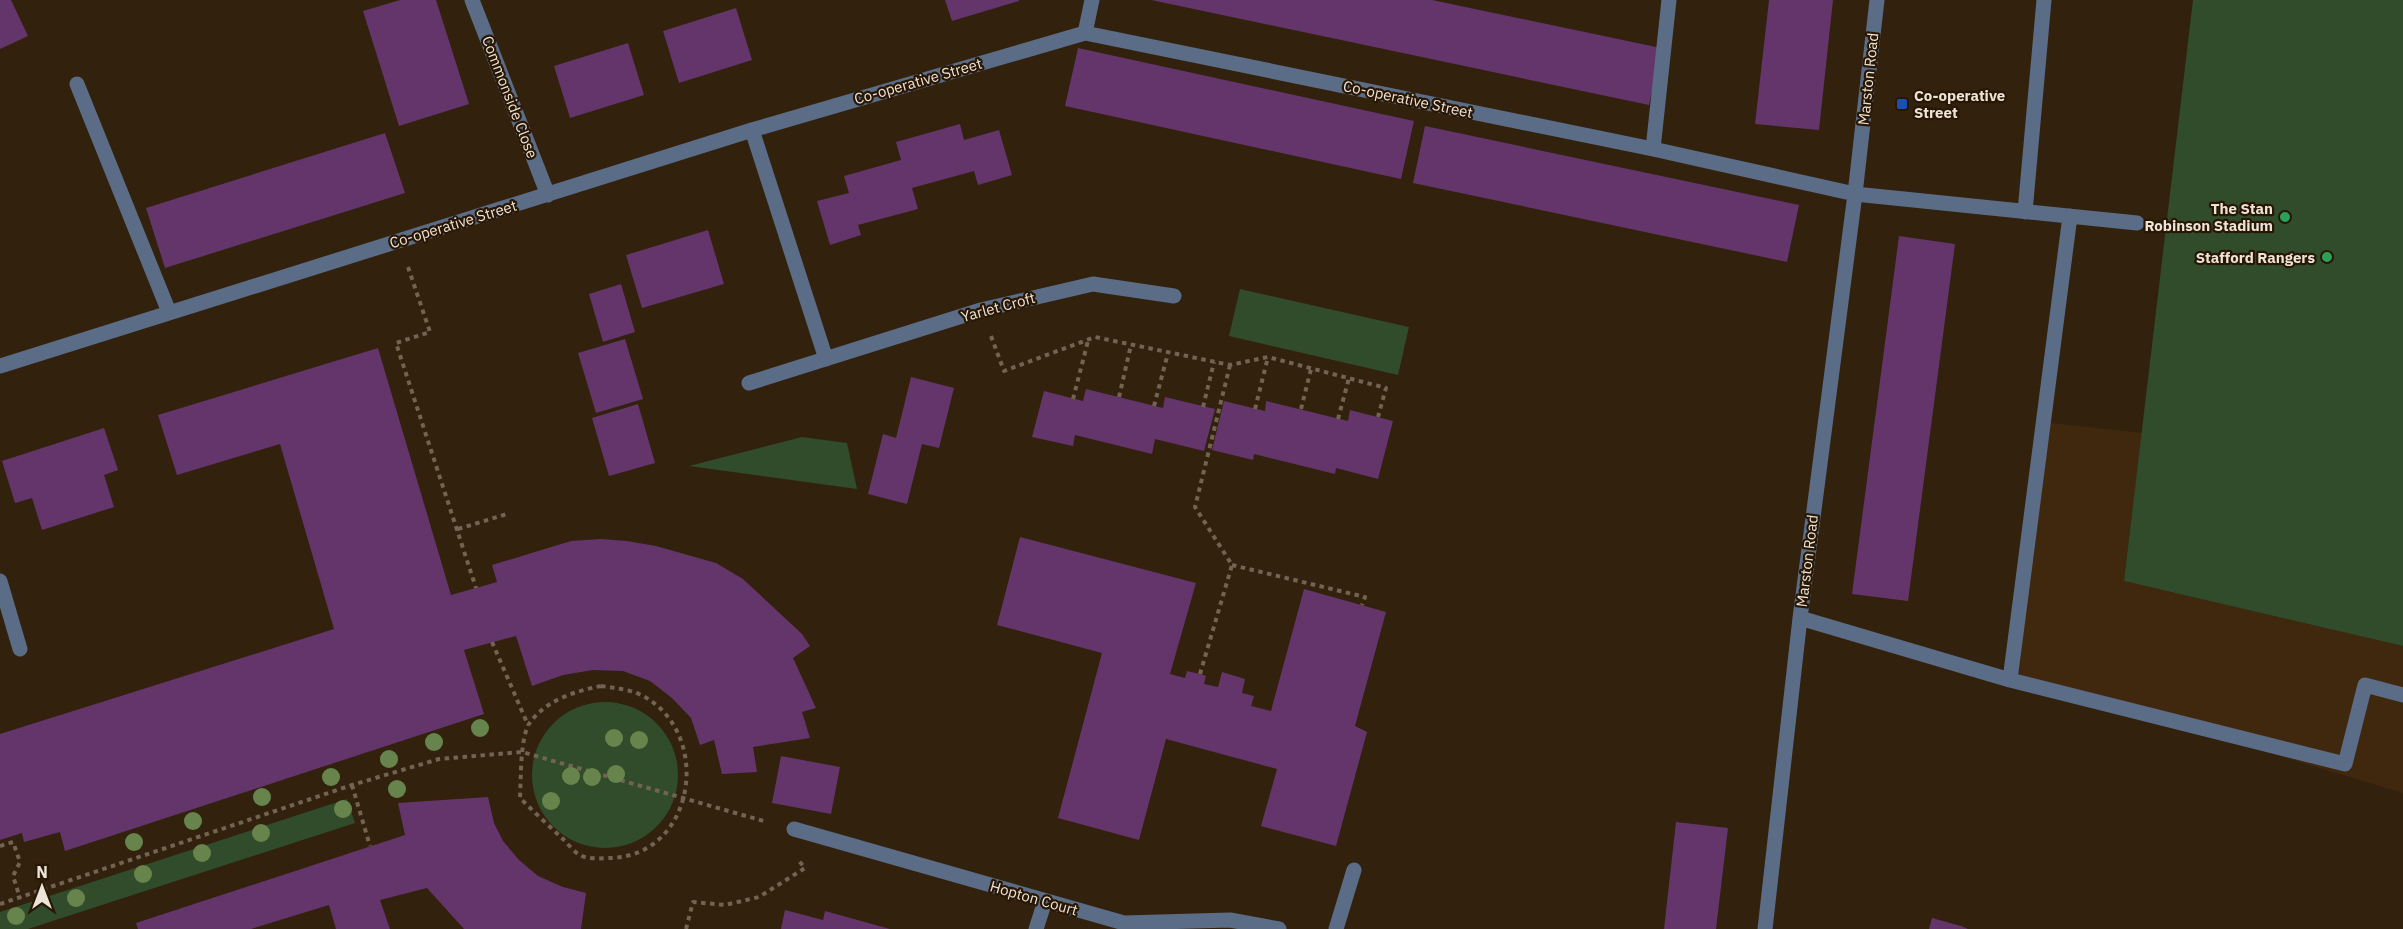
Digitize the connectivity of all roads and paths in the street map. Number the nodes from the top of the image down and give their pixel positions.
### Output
1 (472, 0) edge
2 (1092, 0) edge
3 (1669, 0) edge
4 (1877, 0) edge
5 (2044, 0) edge
6 (1084, 33) junction
7 (77, 84) dead end
8 (752, 130) junction
9 (1653, 148) junction
10 (1855, 194) junction
11 (548, 195) junction
12 (2025, 212) junction
13 (2070, 216) junction
14 (2137, 224) dead end
15 (399, 242) junction
16 (1174, 296) dead end
17 (981, 310) junction
18 (170, 312) junction
19 (1089, 340) junction
20 (1131, 345) junction
21 (1168, 352) junction
22 (1268, 357) junction
23 (826, 358) junction
24 (1214, 362) junction
25 (1230, 365) junction
26 (0, 366) edge
27 (1311, 369) junction
28 (1349, 378) junction
29 (748, 383) dead end
30 (1119, 397) dead end
31 (1073, 399) dead end
32 (1154, 406) dead end
33 (1203, 407) dead end
34 (1255, 409) dead end
35 (1300, 409) dead end
36 (1378, 417) dead end
37 (1338, 419) dead end
38 (507, 514) dead end
39 (458, 529) junction
40 (1232, 565) junction
41 (0, 581) edge
42 (476, 588) dead end
43 (1362, 605) dead end
44 (1800, 618) junction
45 (492, 642) dead end
46 (20, 649) dead end
47 (1200, 674) dead end
48 (2010, 680) junction
49 (2403, 695) edge
50 (528, 725) junction
51 (522, 752) junction
52 (352, 785) junction
53 (684, 799) junction
54 (794, 829) joint
55 (0, 846) edge
56 (370, 846) dead end
57 (797, 859) dead end
58 (1354, 870) dead end
59 (20, 898) junction
60 (1045, 901) junction
61 (0, 904) edge
62 (686, 929) edge
63 (1036, 929) edge
64 (1279, 929) edge
65 (1336, 929) edge
66 (1765, 929) edge

1 - 11 street, Commonside Close
2 - 6 street
3 - 9 street
4 - 10 street, Marston Road
5 - 12 street
6 - 8 street, Co-operative Street
6 - 9 street, Co-operative Street
7 - 18 street
8 - 11 street, Co-operative Street
8 - 23 street
9 - 10 street, Co-operative Street
10 - 12 street
10 - 44 street, Marston Road
11 - 15 street, Co-operative Street
12 - 13 street
13 - 14 street
13 - 48 street
15 - 18 street, Co-operative Street
15 - 39 path
16 - 17 street, Yarlet Croft
17 - 19 path
17 - 23 street, Yarlet Croft
18 - 26 street, Co-operative Street
19 - 20 path
19 - 31 path
20 - 21 path
20 - 30 path
21 - 24 path
21 - 32 path
22 - 25 path
22 - 27 path
22 - 34 path
23 - 29 street, Yarlet Croft
24 - 25 path
24 - 33 path
25 - 40 path
27 - 28 path
27 - 35 path
28 - 36 path
28 - 37 path
38 - 39 path
39 - 42 path
40 - 43 path
40 - 47 path
41 - 46 street
44 - 48 street
44 - 66 street, Marston Road
45 - 50 path
48 - 49 street
50 - 51 path
50 - 53 path
51 - 52 path
51 - 53 path
51 - 53 path
52 - 56 path
52 - 59 path
53 - 54 path
54 - 60 street, Hopton Court
55 - 59 path
57 - 62 path
58 - 65 street
59 - 61 path
60 - 63 street
60 - 64 street, Hopton Court

